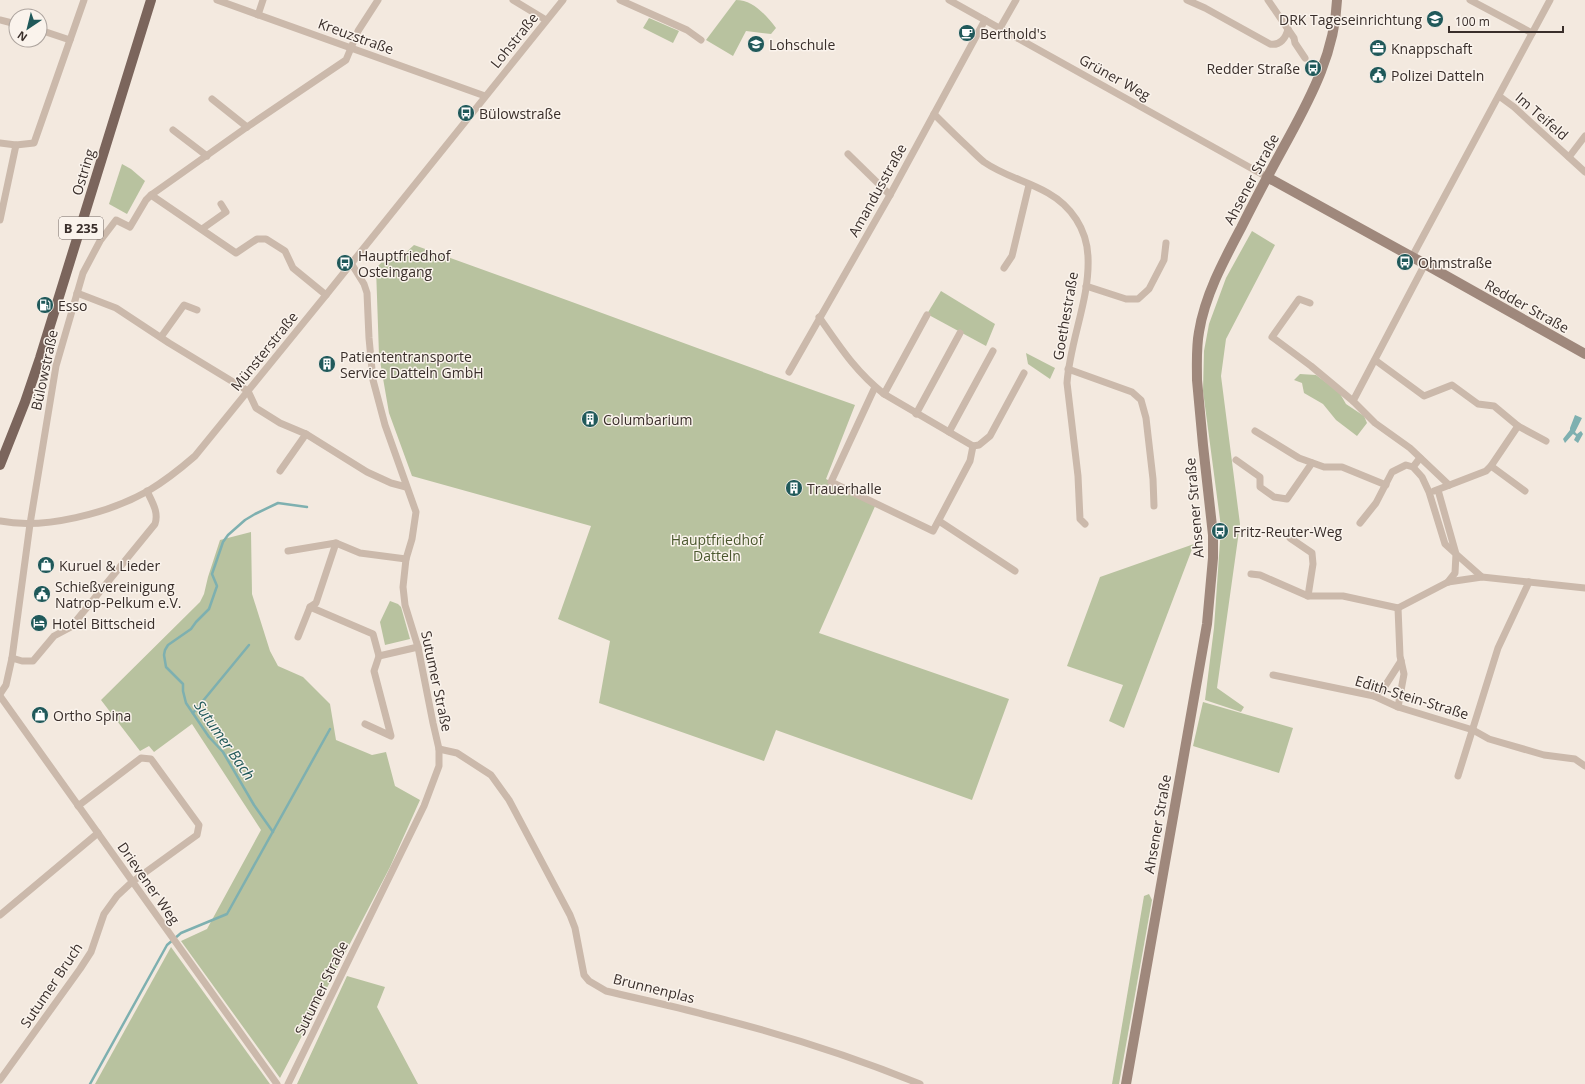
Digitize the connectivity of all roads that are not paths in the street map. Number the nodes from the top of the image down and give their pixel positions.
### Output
1 (84, 0) edge
2 (151, 0) edge
3 (217, 0) edge
4 (263, 0) edge
5 (378, 0) edge
6 (514, 0) edge
7 (563, 0) edge
8 (620, 0) edge
9 (950, 0) edge
10 (1016, 0) edge
11 (1187, 0) edge
12 (1268, 0) edge
13 (1337, 0) edge
14 (1470, 0) edge
15 (1550, 0) edge
16 (258, 15) junction
17 (546, 20) junction
18 (985, 20) junction
19 (1000, 28) junction
20 (1288, 29) junction
21 (48, 33) edge
22 (1532, 33) junction
23 (70, 40) junction
24 (701, 40) dead end
25 (351, 48) junction
26 (1305, 58) dead end
27 (485, 96) junction
28 (1499, 96) junction
29 (212, 99) dead end
30 (934, 114) junction
31 (247, 127) junction
32 (173, 130) dead end
33 (1585, 136) edge
34 (0, 142) edge
35 (16, 145) junction
36 (848, 154) dead end
37 (207, 156) junction
38 (1569, 157) junction
39 (1585, 172) edge
40 (1267, 177) junction
41 (1029, 185) junction
42 (151, 195) junction
43 (890, 195) junction
44 (221, 204) dead end
45 (0, 220) edge
46 (202, 229) junction
47 (1166, 243) dead end
48 (1412, 257) junction
49 (351, 262) junction
50 (1425, 264) junction
51 (1004, 268) dead end
52 (1086, 286) junction
53 (77, 293) junction
54 (326, 295) junction
55 (1310, 303) dead end
56 (197, 310) dead end
57 (927, 315) dead end
58 (819, 317) junction
59 (960, 333) dead end
60 (161, 337) junction
61 (993, 351) dead end
62 (1585, 354) edge
63 (1375, 360) junction
64 (1068, 368) junction
65 (789, 372) dead end
66 (1024, 373) dead end
67 (875, 387) junction
68 (248, 391) junction
69 (884, 394) junction
70 (1353, 401) junction
71 (916, 414) junction
72 (1518, 426) junction
73 (1254, 431) dead end
74 (949, 432) junction
75 (306, 434) junction
76 (1546, 442) dead end
77 (973, 446) junction
78 (1420, 458) junction
79 (1236, 460) dead end
80 (1312, 463) junction
81 (0, 465) edge
82 (1491, 466) junction
83 (1413, 467) junction
84 (280, 471) dead end
85 (1386, 485) junction
86 (1449, 485) junction
87 (406, 487) junction
88 (1438, 490) junction
89 (147, 491) junction
90 (1525, 491) dead end
91 (1428, 492) junction
92 (1154, 506) dead end
93 (0, 521) edge
94 (939, 521) junction
95 (1360, 523) dead end
96 (30, 524) junction
97 (1085, 524) dead end
98 (1290, 538) dead end
99 (336, 543) junction
100 (288, 551) dead end
101 (1456, 554) junction
102 (406, 560) junction
103 (1015, 571) dead end
104 (1251, 574) dead end
105 (1482, 577) junction
106 (1448, 582) junction
107 (1529, 582) junction
108 (1585, 588) edge
109 (1308, 596) junction
110 (310, 608) junction
111 (1398, 608) junction
112 (298, 637) dead end
113 (418, 647) junction
114 (379, 656) junction
115 (12, 658) junction
116 (1401, 661) junction
117 (1273, 675) dead end
118 (0, 695) edge
119 (1374, 696) junction
120 (1398, 707) junction
121 (365, 724) dead end
122 (1473, 730) junction
123 (439, 750) junction
124 (1585, 766) edge
125 (1458, 776) dead end
126 (78, 806) junction
127 (98, 833) junction
128 (132, 882) junction
129 (0, 915) edge
130 (0, 1080) edge
131 (277, 1084) edge
132 (288, 1084) edge
133 (920, 1084) edge
134 (1126, 1084) edge

1 - 23 street
2 - 81 main road, Ostring / B 235
3 - 16 street, Kreuzstraße
4 - 16 street
5 - 25 street, Bülowstraße
6 - 17 street
7 - 17 street, Lohstraße
8 - 24 street
9 - 18 street, Grüner Weg
10 - 19 street
11 - 20 street
12 - 20 street
13 - 40 main road, Ahsener Straße
14 - 22 street
15 - 22 street
16 - 25 street, Kreuzstraße
17 - 27 street, Lohstraße
18 - 19 street, Grüner Weg
18 - 30 street, Amandusstraße
19 - 40 street, Grüner Weg
20 - 26 street
21 - 23 street
22 - 28 street
23 - 35 street
25 - 27 street, Kreuzstraße
25 - 31 street, Bülowstraße
27 - 49 street, Münsterstraße
28 - 38 street, Im Teifeld
28 - 48 street
29 - 31 street
30 - 41 street, Goethestraße
30 - 43 street, Amandusstraße
31 - 37 street, Bülowstraße
32 - 37 street
33 - 38 street
34 - 35 street
35 - 45 street
36 - 43 street
37 - 42 street, Bülowstraße
38 - 39 street, Im Teifeld
40 - 48 main road, Redder Straße
40 - 134 main road, Ahsener Straße
41 - 51 street
41 - 52 street, Goethestraße
42 - 46 street
42 - 53 street, Bülowstraße
43 - 58 street, Amandusstraße
44 - 46 street
46 - 54 street
47 - 52 street
48 - 50 main road, Redder Straße
49 - 54 street, Münsterstraße
49 - 87 street, Sutumer Straße
50 - 62 main road, Redder Straße
50 - 63 street
52 - 64 street, Goethestraße
53 - 60 street
53 - 96 street, Bülowstraße
54 - 68 street, Münsterstraße
55 - 70 street
56 - 60 street
57 - 69 street
58 - 65 street, Amandusstraße
58 - 67 street
59 - 71 street
60 - 68 street
61 - 74 street
63 - 70 street
63 - 72 street
64 - 92 street
64 - 97 street, Goethestraße
66 - 77 street
67 - 69 street
67 - 94 street
68 - 75 street
68 - 89 street, Münsterstraße
69 - 71 street
70 - 78 street
71 - 74 street
72 - 76 street
72 - 82 street
73 - 80 street
74 - 77 street
75 - 84 street
75 - 87 street
77 - 94 street
78 - 83 street
78 - 86 street
79 - 80 street
80 - 85 street
82 - 86 street
82 - 90 street
83 - 85 street
83 - 91 street
85 - 95 street
86 - 88 street
87 - 102 street, Sutumer Straße
88 - 91 street
88 - 101 street
89 - 96 street, Münsterstraße
89 - 115 street
91 - 101 street
93 - 96 street, Münsterstraße
94 - 103 street
96 - 115 street, Bülowstraße
98 - 109 street
99 - 100 street
99 - 102 street
99 - 110 street
101 - 105 street
101 - 106 street
102 - 113 street, Sutumer Straße
104 - 109 street
105 - 106 street
105 - 107 street
106 - 111 street
107 - 108 street
107 - 122 street, Edith-Stein-Straße
109 - 111 street
110 - 112 street
110 - 114 street
111 - 116 street
113 - 114 street
113 - 123 street, Sutumer Straße
114 - 121 street
115 - 118 street, Bülowstraße
116 - 119 street
116 - 120 street
117 - 119 street, Edith-Stein-Straße
118 - 126 street, Drievener Weg
119 - 120 street, Edith-Stein-Straße
120 - 122 street, Edith-Stein-Straße
122 - 124 street, Edith-Stein-Straße
122 - 125 street, Edith-Stein-Straße
123 - 132 street, Sutumer Straße
123 - 133 street, Brunnenplas
126 - 127 street, Drievener Weg
126 - 128 street, Sutumer Bruch
127 - 128 street, Drievener Weg
127 - 129 street
128 - 130 street, Sutumer Bruch
128 - 131 street, Drievener Weg

